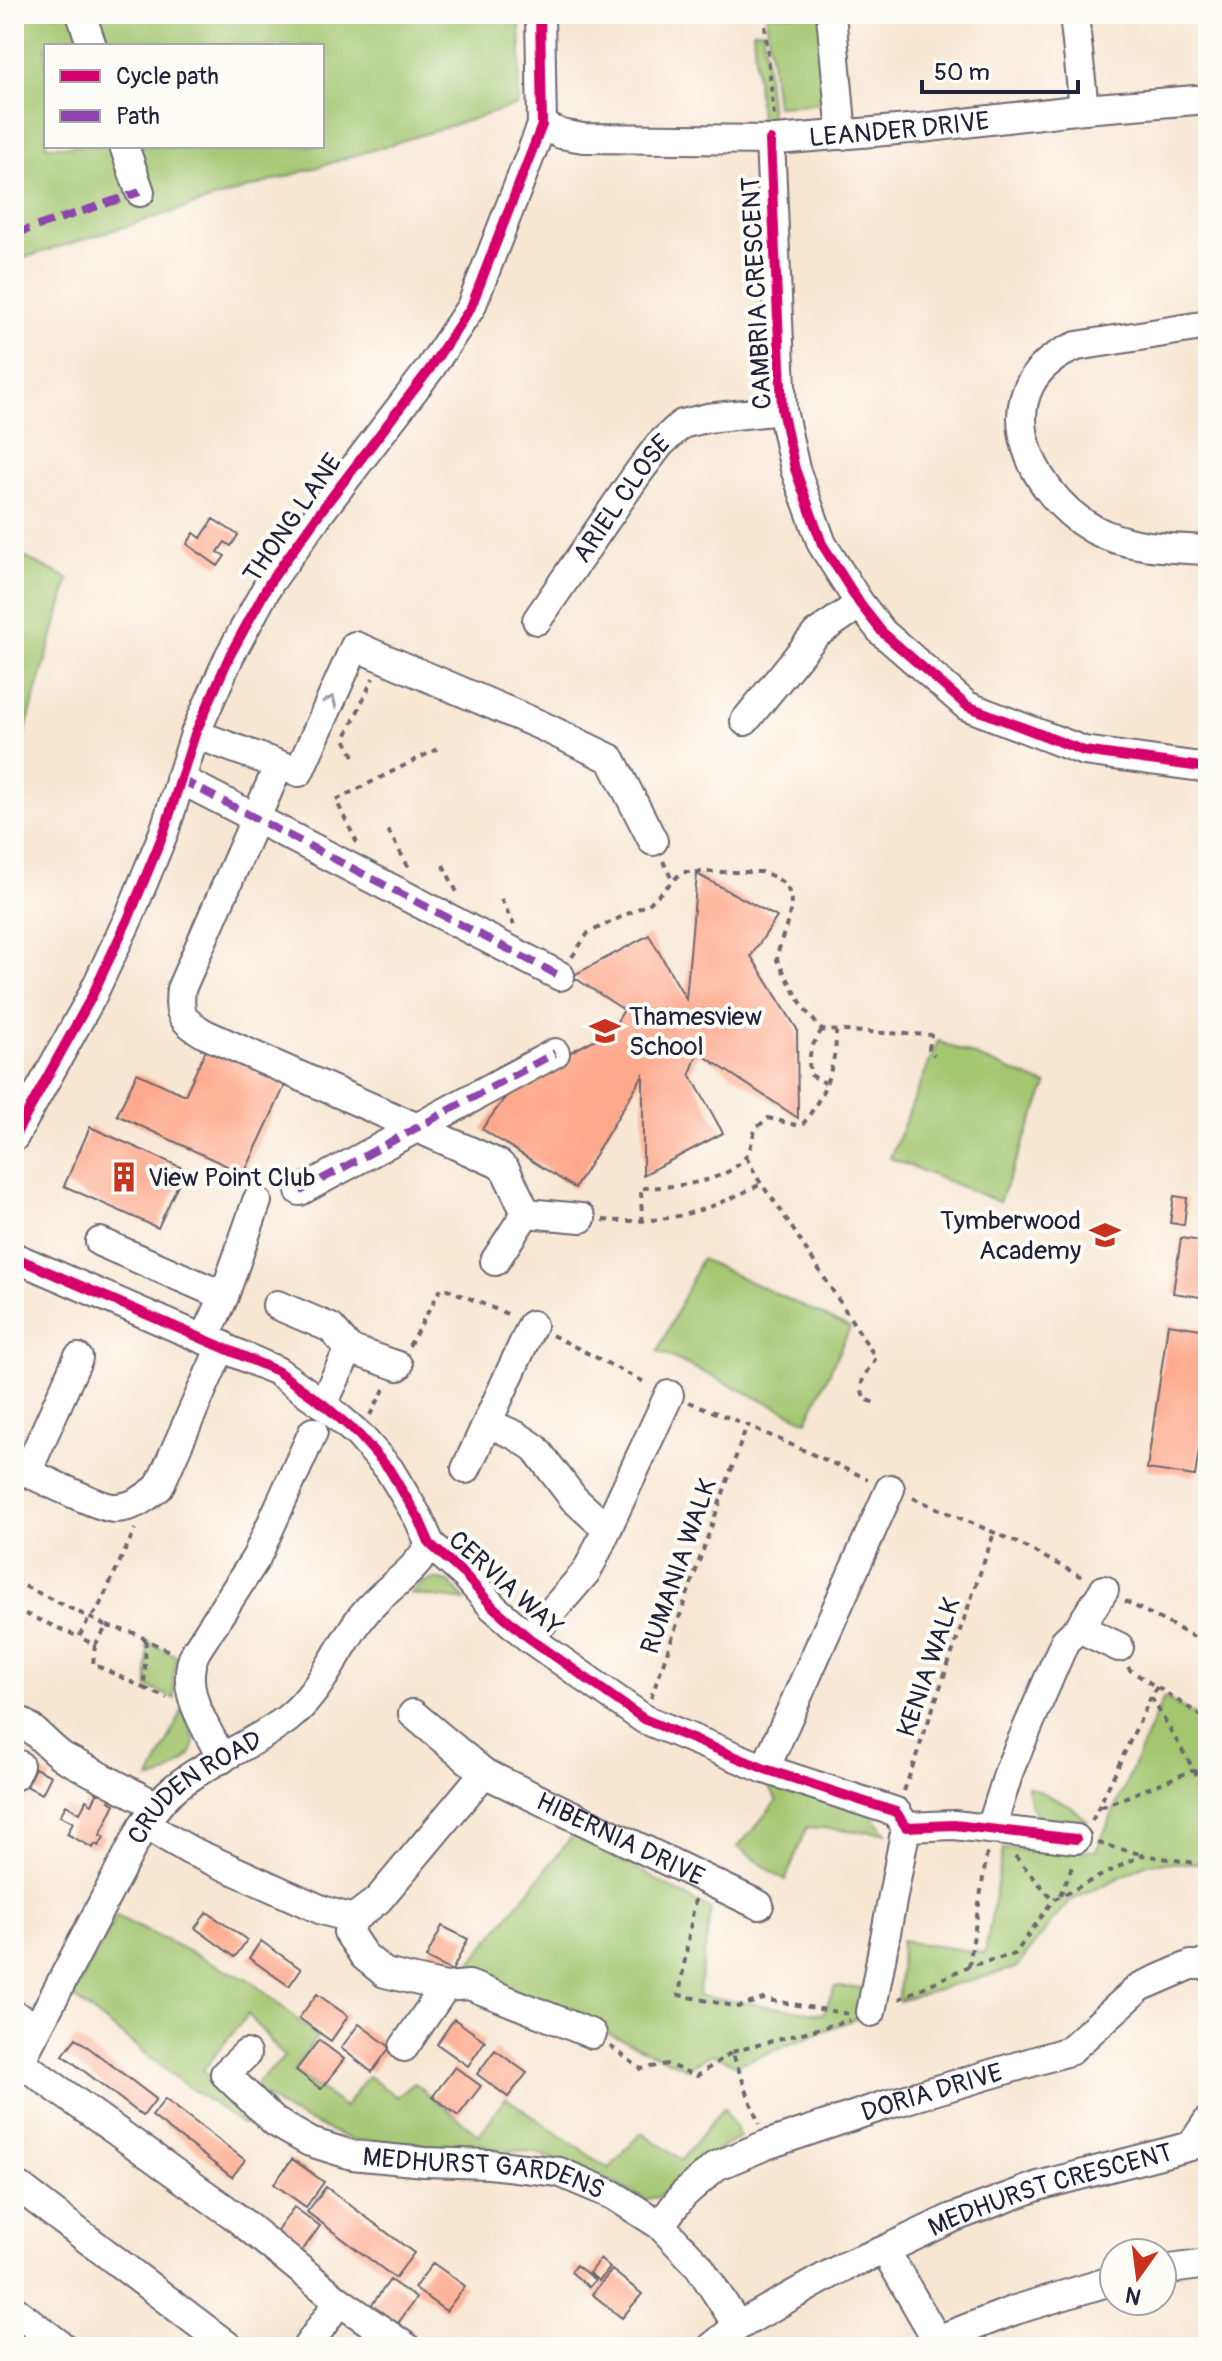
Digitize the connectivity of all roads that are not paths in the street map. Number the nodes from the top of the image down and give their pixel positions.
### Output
1 (81, 14) edge
2 (540, 14) edge
3 (831, 14) edge
4 (1074, 14) edge
5 (91, 44) edge
6 (1208, 99) edge
7 (1084, 109) junction
8 (542, 125) junction
9 (842, 135) junction
10 (773, 140) junction
11 (125, 148) edge
12 (140, 192) dead end
13 (1208, 325) edge
14 (782, 410) junction
15 (1208, 550) edge
16 (860, 604) junction
17 (537, 620) dead end
18 (745, 721) dead end
19 (195, 734) junction
20 (1208, 768) edge
21 (289, 769) junction
22 (180, 779) junction
23 (254, 818) junction
24 (653, 841) dead end
25 (560, 976) road end
26 (555, 1053) dead end
27 (419, 1129) junction
28 (14, 1137) edge
29 (300, 1191) dead end
30 (257, 1201) dead end
31 (526, 1213) junction
32 (581, 1218) road end
33 (100, 1242) dead end
34 (14, 1257) edge
35 (495, 1261) dead end
36 (224, 1296) junction
37 (277, 1305) dead end
38 (532, 1325) dead end
39 (214, 1342) junction
40 (349, 1349) junction
41 (78, 1358) dead end
42 (398, 1366) dead end
43 (669, 1395) road end
44 (323, 1404) junction
45 (488, 1423) junction
46 (313, 1432) dead end
47 (21, 1469) edge
48 (466, 1469) dead end
49 (890, 1489) road end
50 (609, 1525) junction
51 (430, 1544) junction
52 (1104, 1590) road end
53 (1079, 1628) junction
54 (529, 1638) junction
55 (1119, 1647) road end
56 (413, 1714) dead end
57 (14, 1718) edge
58 (222, 1759) junction
59 (765, 1769) junction
60 (484, 1773) junction
61 (151, 1815) junction
62 (901, 1820) junction
63 (991, 1829) junction
64 (1080, 1839) road end
65 (759, 1905) dead end
66 (353, 1919) junction
67 (1208, 1965) edge
68 (445, 1987) junction
69 (871, 2012) road end
70 (26, 2021) edge
71 (592, 2034) road end
72 (404, 2047) dead end
73 (246, 2054) dead end
74 (17, 2068) edge
75 (1208, 2121) edge
76 (14, 2185) edge
77 (660, 2225) junction
78 (885, 2250) junction
79 (1208, 2264) edge
80 (1178, 2268) edge
81 (1098, 2285) edge
82 (339, 2301) junction
83 (14, 2310) edge
84 (738, 2326) junction
85 (939, 2345) edge
86 (63, 2347) edge
87 (229, 2347) edge
88 (307, 2347) edge
89 (406, 2347) edge
90 (712, 2347) edge

1 - 5 street
2 - 8 street, THONG LANE
3 - 9 street
4 - 7 street
6 - 7 street, LEANDER DRIVE
7 - 9 street, LEANDER DRIVE
8 - 10 street, LEANDER DRIVE
8 - 19 street, THONG LANE
9 - 10 street, LEANDER DRIVE
10 - 14 street, CAMBRIA CRESCENT
11 - 12 street
13 - 15 street
14 - 16 street, CAMBRIA CRESCENT
14 - 17 street, ARIEL CLOSE
16 - 18 street
16 - 20 street, CAMBRIA CRESCENT
19 - 21 street
19 - 22 street, THONG LANE
21 - 23 street
21 -> 24 street
22 - 23 street
22 - 28 street, THONG LANE
23 - 25 street
23 - 27 street
26 - 27 street
27 - 29 street
27 - 31 street
30 - 36 street
31 - 32 street
31 - 35 street
33 - 36 street
34 - 39 street, CERVIA WAY
36 - 39 street
37 - 40 street
38 - 45 street
39 - 44 street, CERVIA WAY
39 - 47 street
40 - 42 street
40 - 44 street
41 - 47 street
43 - 50 street, CERVIA WAY
44 - 51 street, CERVIA WAY
45 - 48 street
45 - 50 street
46 - 58 street
49 - 59 street
50 - 54 street, CERVIA WAY
51 - 54 street, CERVIA WAY
51 - 58 street, CRUDEN ROAD
52 - 53 street
53 - 55 street
53 - 63 street
54 - 59 street, CERVIA WAY
56 - 60 street, HIBERNIA DRIVE
57 - 61 street
58 - 61 street, CRUDEN ROAD
59 - 62 street, CERVIA WAY
60 - 65 street, HIBERNIA DRIVE
60 - 66 street
61 - 66 street
61 - 70 street, CRUDEN ROAD
62 - 63 street, CERVIA WAY
62 - 69 street
63 - 64 street, CERVIA WAY
66 - 68 street
67 - 77 street, DORIA DRIVE
68 - 71 street
68 - 72 street
70 - 74 street, CRUDEN ROAD
73 - 77 street, MEDHURST GARDENS
74 - 82 street
75 - 78 street, MEDHURST CRESCENT
76 - 87 street
77 - 84 street, MEDHURST GARDENS
78 - 84 street, MEDHURST CRESCENT
78 - 85 street
79 - 80 street
81 - 85 street
82 - 88 street
82 - 89 street
83 - 86 street
84 - 90 street, MEDHURST CRESCENT

